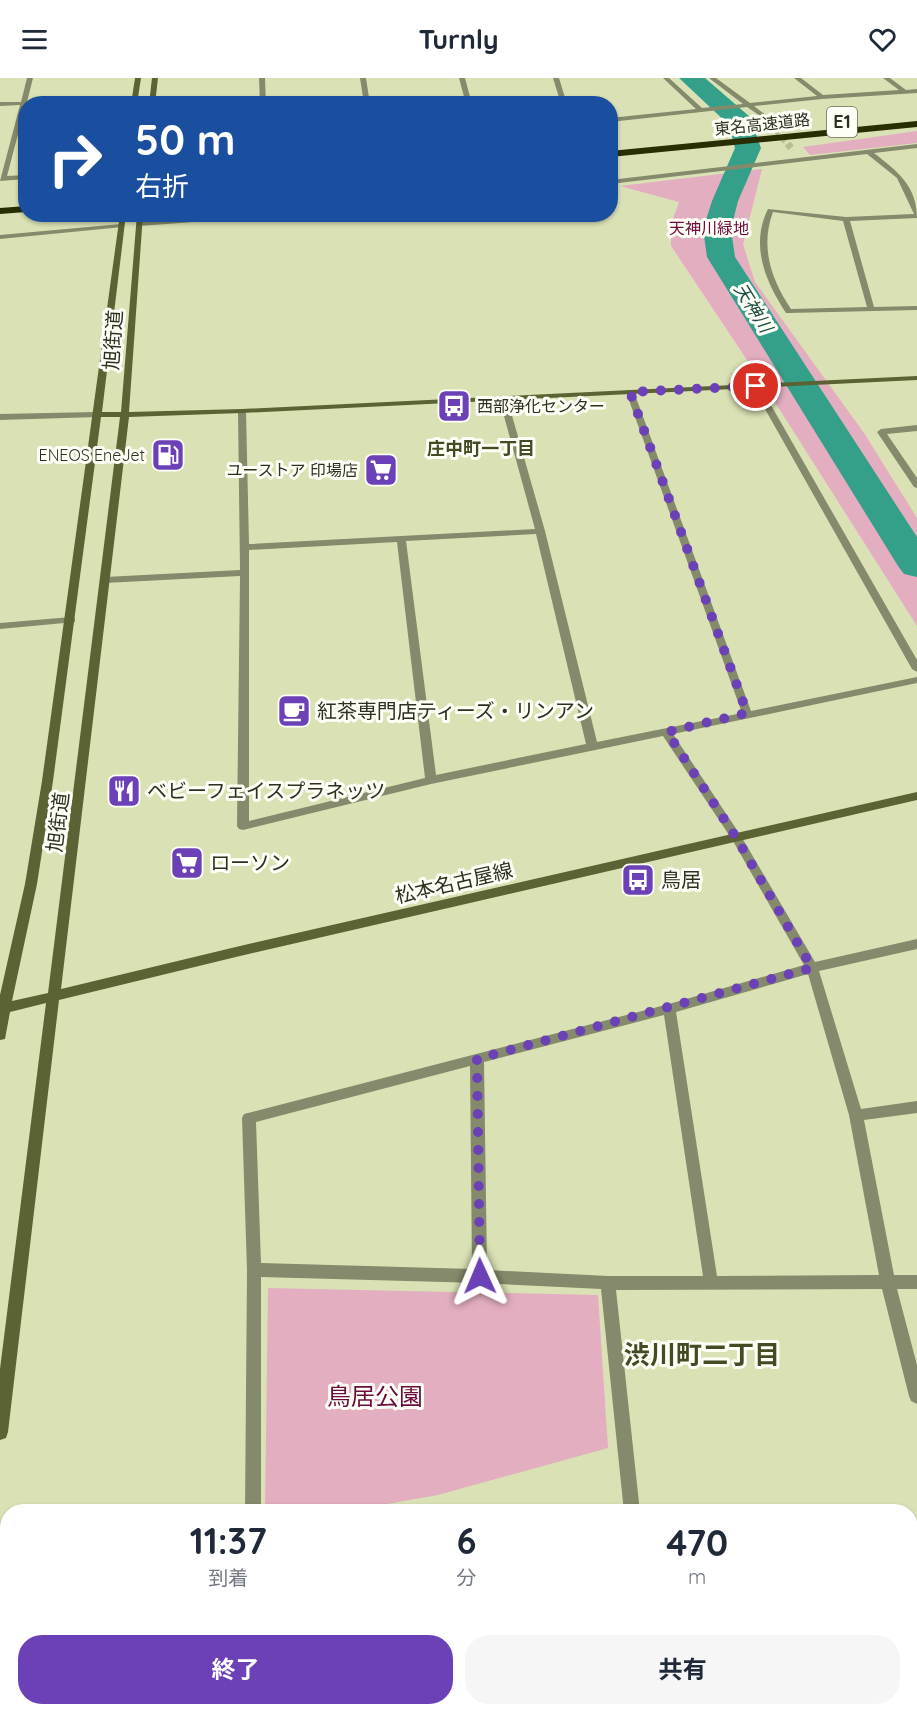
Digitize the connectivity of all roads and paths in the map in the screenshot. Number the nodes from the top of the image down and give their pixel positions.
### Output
1 (30, 78) edge
2 (138, 78) edge
3 (154, 78) edge
4 (262, 78) edge
5 (363, 78) edge
6 (462, 78) edge
7 (556, 78) edge
8 (666, 78) edge
9 (712, 78) edge
10 (797, 78) edge
11 (886, 78) edge
12 (917, 91) edge
13 (906, 92) junction
14 (24, 96) edge
15 (136, 96) edge
16 (152, 96) edge
17 (263, 96) edge
18 (366, 96) edge
19 (468, 96) edge
20 (562, 96) edge
21 (822, 97) junction
22 (18, 103) edge
23 (0, 104) edge
24 (745, 105) junction
25 (702, 111) junction
26 (917, 114) edge
27 (18, 118) edge
28 (618, 119) edge
29 (768, 124) junction
30 (917, 124) edge
31 (618, 143) edge
32 (917, 146) edge
33 (618, 153) edge
34 (870, 153) junction
35 (18, 178) edge
36 (2, 179) edge
37 (618, 181) edge
38 (18, 199) edge
39 (0, 200) edge
40 (18, 210) edge
41 (0, 211) edge
42 (917, 214) edge
43 (846, 219) junction
44 (122, 222) edge
45 (140, 222) edge
46 (121, 226) junction
47 (1, 236) edge
48 (0, 245) edge
49 (917, 308) edge
50 (871, 309) junction
51 (917, 378) edge
52 (756, 386) junction
53 (630, 392) junction
54 (503, 398) junction
55 (242, 411) junction
56 (125, 414) junction
57 (95, 415) junction
58 (0, 417) edge
59 (917, 428) edge
60 (917, 485) edge
61 (540, 531) junction
62 (401, 539) junction
63 (245, 547) junction
64 (245, 573) junction
65 (105, 580) junction
66 (71, 620) junction
67 (0, 626) edge
68 (917, 669) edge
69 (917, 680) edge
70 (747, 713) junction
71 (667, 732) junction
72 (592, 746) junction
73 (431, 780) junction
74 (917, 796) edge
75 (737, 839) junction
76 (917, 944) edge
77 (812, 968) junction
78 (55, 994) junction
79 (2, 1009) edge
80 (669, 1009) junction
81 (0, 1035) edge
82 (477, 1059) junction
83 (917, 1107) edge
84 (856, 1115) junction
85 (254, 1270) junction
86 (480, 1276) junction
87 (711, 1282) junction
88 (888, 1282) junction
89 (917, 1282) edge
90 (608, 1283) junction
91 (917, 1396) edge
92 (0, 1432) edge
93 (253, 1504) edge
94 (631, 1504) edge

1 - 14 street
2 - 15 street
3 - 16 street
4 - 17 street
5 - 18 street
6 - 19 street
7 - 20 street
8 - 25 street
9 - 24 street
10 - 21 street
11 - 13 street
12 - 13 street
13 - 21 street
21 - 24 street
22 - 23 street
24 - 25 street
24 - 29 street
25 - 28 street
26 - 29 highway, 東名高速道路 / E1
27 - 36 street
29 - 31 highway, 東名高速道路 / E1
30 - 33 highway, 東名高速道路 / E1
32 - 34 street
34 - 37 street
34 - 42 street
35 - 36 street
38 - 39 highway
40 - 41 highway
42 - 43 street
43 - 50 street
43 - 50 street
44 - 46 street, 旭街道
45 - 56 street, 旭街道
46 - 47 street
46 - 57 street, 旭街道
47 - 48 street
49 - 50 street
51 - 52 street
52 - 53 street
52 - 68 street
53 - 54 street
53 - 70 street
54 - 55 street
54 - 61 street
55 - 56 street
55 - 63 street
56 - 57 street
56 - 65 street, 旭街道
57 - 58 street
57 - 66 street, 旭街道
59 - 60 street
61 - 62 street
61 - 72 street
62 - 63 street
62 - 73 street
63 - 64 street
64 - 65 street
64 - 73 street
65 - 78 street, 旭街道
66 - 67 street
66 - 79 street, 旭街道
69 - 70 street
70 - 71 street
71 - 72 street
71 - 75 street
72 - 73 street
74 - 75 street, 松本名古屋線
75 - 77 street
75 - 78 street, 松本名古屋線
76 - 77 street
77 - 80 street
77 - 84 street
78 - 79 street, 松本名古屋線
78 - 92 street, 旭街道
79 - 81 street, 旭街道
80 - 82 street
80 - 87 street
82 - 85 street
82 - 86 street
83 - 84 street
84 - 88 street
85 - 86 street
85 - 93 street
86 - 90 street
87 - 88 street
87 - 90 street
88 - 89 street
88 - 91 street
90 - 94 street

